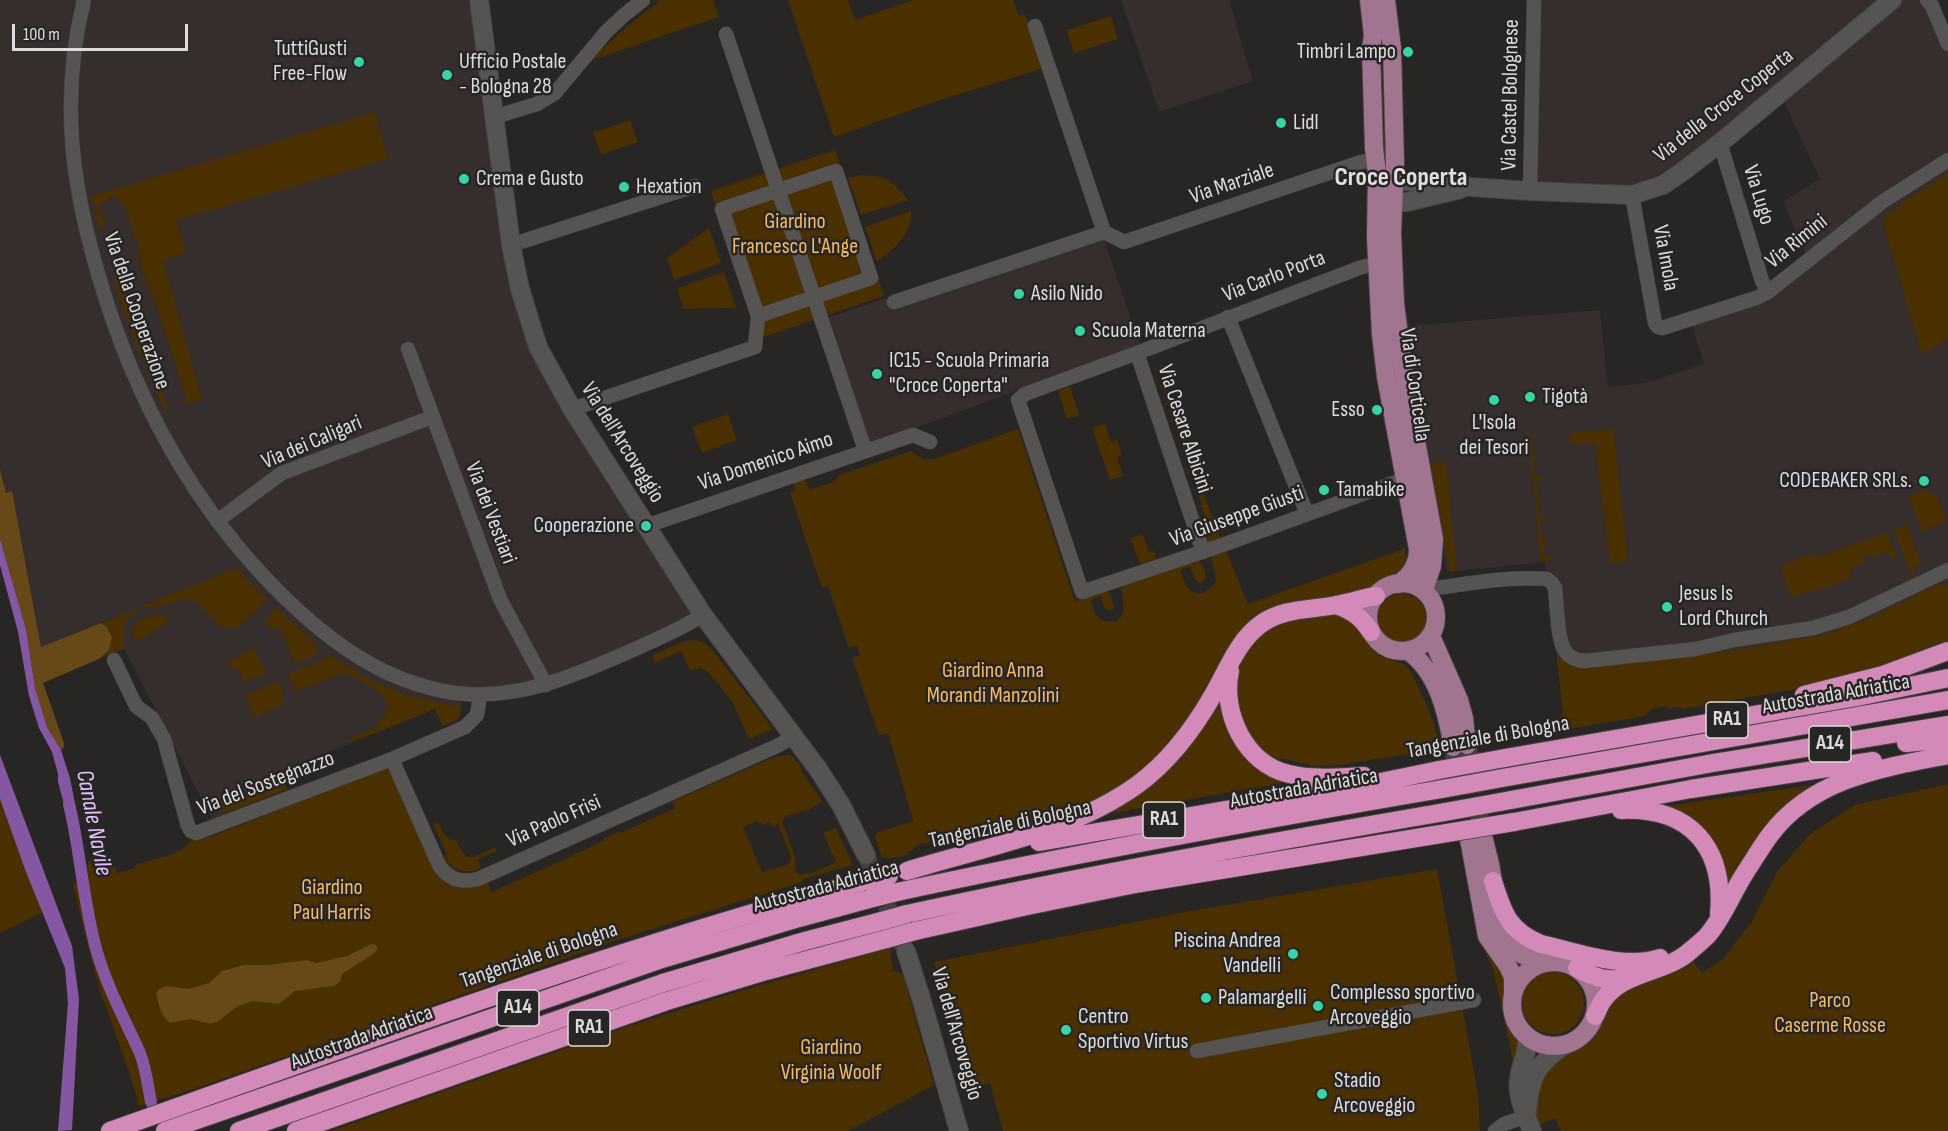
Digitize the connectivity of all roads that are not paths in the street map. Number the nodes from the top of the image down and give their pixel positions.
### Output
1 (84, 0) edge
2 (479, 0) edge
3 (643, 0) edge
4 (1369, 0) edge
5 (1386, 0) edge
6 (1534, 0) edge
7 (1898, 0) edge
8 (1930, 2) edge
9 (1886, 5) edge
10 (1035, 26) dead end
11 (726, 34) dead end
12 (1948, 44) edge
13 (494, 117) junction
14 (1720, 143) junction
15 (1948, 160) edge
16 (1376, 162) junction
17 (1395, 176) junction
18 (1377, 183) junction
19 (696, 186) dead end
20 (1472, 187) junction
21 (779, 190) junction
22 (1530, 192) junction
23 (1632, 195) junction
24 (1394, 202) junction
25 (1104, 232) junction
26 (511, 245) junction
27 (1377, 263) junction
28 (1768, 292) junction
29 (815, 298) junction
30 (894, 302) dead end
31 (758, 316) junction
32 (1228, 317) junction
33 (1658, 327) joint
34 (408, 349) dead end
35 (1137, 353) junction
36 (572, 409) junction
37 (432, 417) junction
38 (930, 442) dead end
39 (865, 450) junction
40 (1405, 481) junction
41 (1307, 514) junction
42 (217, 521) junction
43 (646, 526) junction
44 (1203, 552) junction
45 (1948, 570) edge
46 (1398, 584) junction
47 (1424, 590) junction
48 (1082, 592) joint
49 (1376, 596) junction
50 (1336, 605) junction
51 (703, 615) junction
52 (1371, 632) junction
53 (1431, 636) junction
54 (1408, 651) junction
55 (1948, 651) edge
56 (114, 660) dead end
57 (1233, 660) junction
58 (1948, 678) edge
59 (546, 685) junction
60 (480, 695) junction
61 (1948, 700) edge
62 (1948, 725) edge
63 (795, 736) junction
64 (1623, 738) junction
65 (1948, 739) edge
66 (1948, 753) edge
67 (392, 759) junction
68 (1713, 763) junction
69 (1433, 771) junction
70 (1545, 817) junction
71 (866, 855) tunnel mouth
72 (898, 880) junction
73 (1493, 881) junction
74 (1719, 918) junction
75 (1707, 935) junction
76 (906, 951) tunnel mouth
77 (1545, 963) junction
78 (1576, 968) junction
79 (1637, 976) junction
80 (1513, 995) junction
81 (1474, 1000) dead end
82 (1595, 1016) junction
83 (1527, 1036) junction
84 (1565, 1045) junction
85 (1197, 1051) dead end
86 (1529, 1124) edge
87 (1499, 1127) edge
88 (168, 1130) edge
89 (110, 1131) edge
90 (239, 1131) edge
91 (296, 1131) edge
92 (959, 1131) edge

1 - 42 street, Via della Cooperazione
2 - 13 street, Via dell'Arcoveggio
3 - 13 street
4 - 16 main road, Via di Corticella
5 - 17 main road, Via di Corticella
6 - 22 street, Via Castel Bolognese
7 - 9 street, Via della Croce Coperta
8 - 12 street
9 - 14 street, Via della Croce Coperta
10 - 25 street
11 - 21 street, Via Domenico Aimo
13 - 26 street, Via dell'Arcoveggio
14 - 23 street, Via della Croce Coperta
14 - 28 street, Via Lugo
15 - 28 street, Via Rimini
16 - 17 main road
16 - 18 main road, Via di Corticella
16 - 25 street, Via Marziale
17 - 20 street, Via della Croce Coperta
17 - 24 main road, Via di Corticella
18 - 24 main road
18 - 27 main road, Via di Corticella
19 - 26 street
20 - 22 street, Via della Croce Coperta
20 - 24 street, Via della Croce Coperta
21 - 29 street, Via Domenico Aimo
21 - 29 street
21 - 31 street
22 - 23 street, Via della Croce Coperta
23 - 33 street, Via Imola
24 - 47 main road, Via di Corticella
25 - 30 street
26 - 36 street, Via dell'Arcoveggio
27 - 32 street, Via Carlo Porta
27 - 40 main road, Via di Corticella
28 - 33 street, Via Rimini
29 - 31 street
29 - 39 street, Via Domenico Aimo
31 - 36 street
32 - 35 street, Via Carlo Porta
32 - 41 street
34 - 37 street, Via dei Vestiari
35 - 44 street, Via Cesare Albicini
35 - 48 street, Via Carlo Porta
36 - 43 street, Via dell'Arcoveggio
37 - 42 street, Via dei Caligari
37 - 59 street, Via dei Vestiari
38 - 39 street, Via Domenico Aimo
39 - 43 street, Via Domenico Aimo
40 - 41 street, Via Giuseppe Giusti
40 - 46 main road, Via di Corticella
41 - 44 street, Via Giuseppe Giusti
42 - 60 street, Via della Cooperazione
43 - 51 street, Via dell'Arcoveggio
44 - 48 street, Via Giuseppe Giusti
45 - 47 street
46 - 47 main road
46 - 49 main road, Via di Corticella
47 - 53 main road
49 - 50 highway
49 - 52 main road
50 - 52 highway
50 - 57 highway
51 - 59 street, Via della Cooperazione
51 - 63 street, Via dell'Arcoveggio
52 - 54 main road
53 - 54 main road
53 - 54 main road
55 - 64 highway
56 - 67 street, Via del Sostegnazzo
57 - 69 highway
57 - 72 highway
58 - 64 highway, Tangenziale di Bologna / RA1
59 - 60 street, Via della Cooperazione
60 - 67 street, Via del Sostegnazzo
61 - 72 highway, Autostrada Adriatica / A14, bridge
62 - 68 highway, Autostrada Adriatica / A14
63 - 67 street, Via Paolo Frisi
63 - 71 street, Via dell'Arcoveggio
64 - 69 highway, Tangenziale di Bologna / RA1, bridge
65 - 68 highway
66 - 70 highway, RA1
66 - 74 highway
68 - 90 highway, Autostrada Adriatica / A14, bridge
69 - 72 highway, Tangenziale di Bologna / RA1
70 - 74 highway
70 - 91 highway, RA1, bridge
72 - 88 highway, Autostrada Adriatica / A14, bridge
72 - 89 highway, Tangenziale di Bologna / RA1, bridge
73 - 75 highway
73 - 77 main road
73 - 80 main road
74 - 75 highway
75 - 79 highway
76 - 92 street, Via dell'Arcoveggio
77 - 78 main road
77 - 80 main road
78 - 79 highway
78 - 82 main road
79 - 82 highway
80 - 83 main road
81 - 85 street
82 - 84 main road
83 - 84 main road
83 - 86 street
84 - 86 street
86 - 87 street

